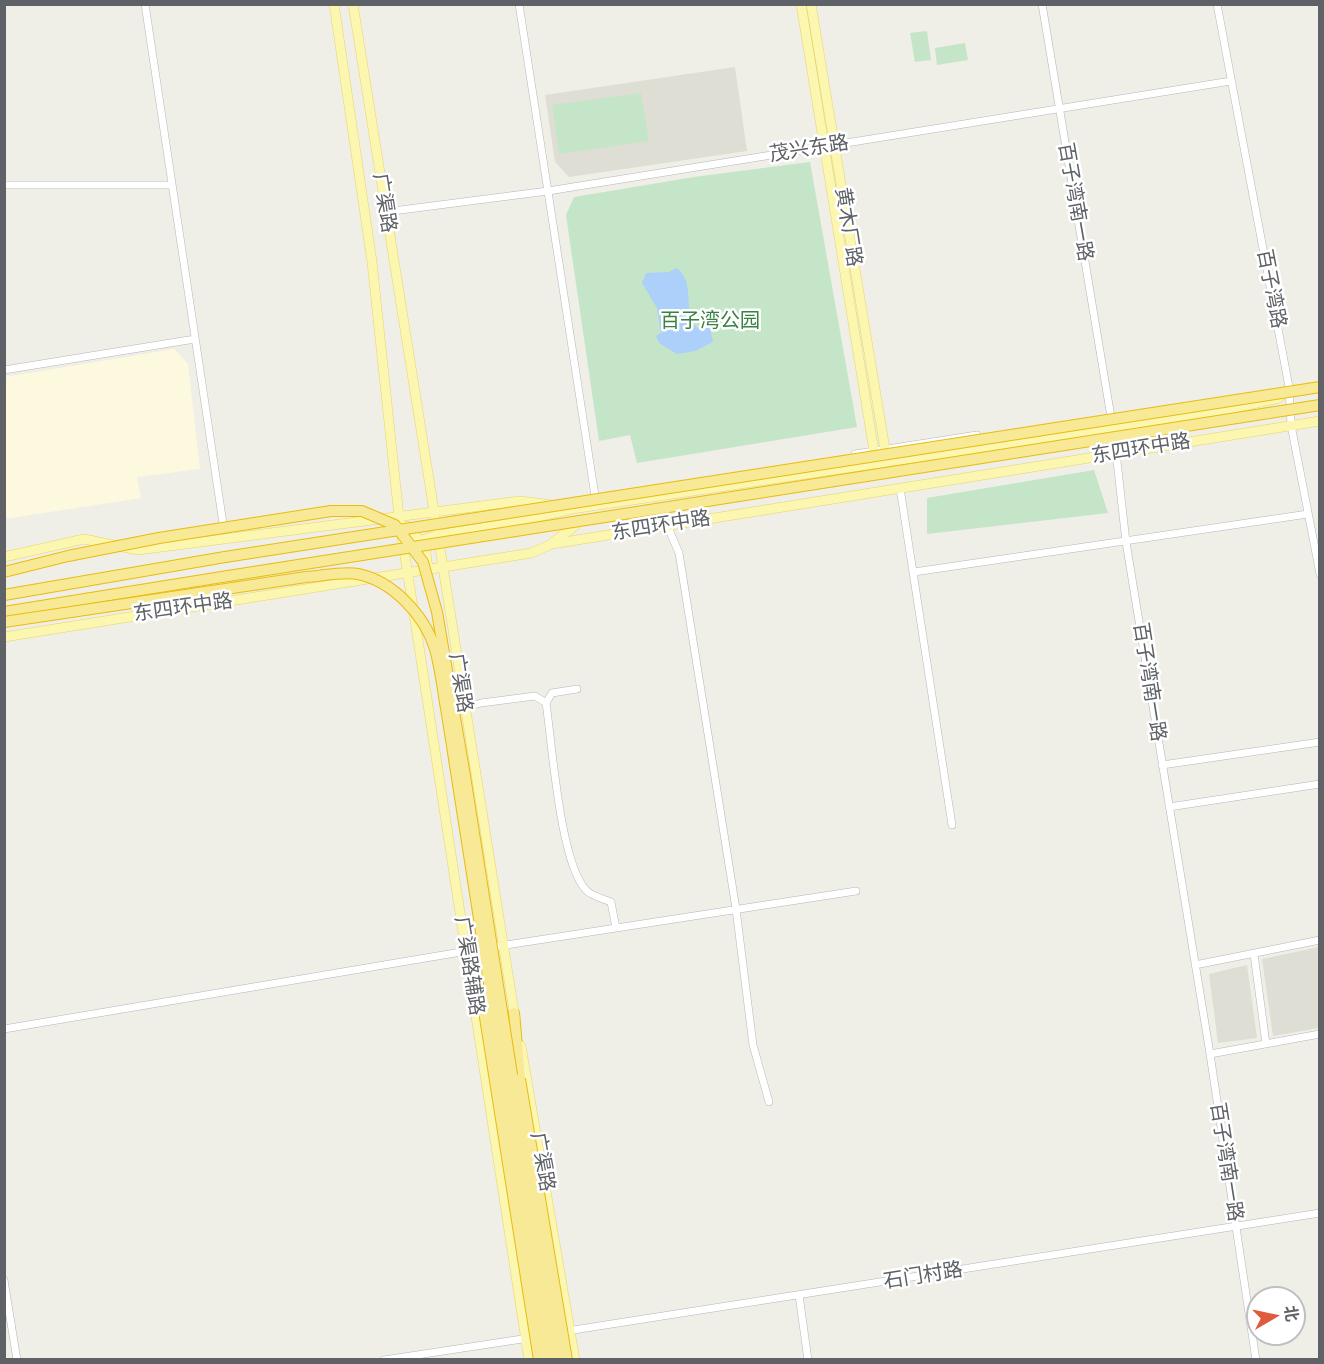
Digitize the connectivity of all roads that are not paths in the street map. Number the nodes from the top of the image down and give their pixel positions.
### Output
1 (145, 4) edge
2 (334, 4) edge
3 (353, 4) edge
4 (519, 4) edge
5 (801, 4) edge
6 (811, 4) edge
7 (1042, 4) edge
8 (1217, 4) edge
9 (1231, 81) junction
10 (1060, 109) junction
11 (830, 145) junction
12 (4, 185) edge
13 (171, 185) junction
14 (548, 191) junction
15 (385, 212) junction
16 (195, 339) junction
17 (4, 370) edge
18 (1320, 387) edge
19 (1289, 392) junction
20 (1320, 407) edge
21 (1111, 414) junction
22 (1291, 414) junction
23 (1320, 421) edge
24 (1291, 425) junction
25 (1112, 427) junction
26 (1115, 442) junction
27 (885, 449) junction
28 (874, 451) junction
29 (1115, 454) junction
30 (900, 488) junction
31 (595, 495) junction
32 (544, 503) junction
33 (572, 509) junction
34 (433, 513) junction
35 (1308, 514) junction
36 (399, 517) junction
37 (506, 524) junction
38 (667, 525) junction
39 (575, 526) junction
40 (437, 535) junction
41 (508, 537) junction
42 (225, 539) junction
43 (1126, 542) junction
44 (423, 544) junction
45 (552, 544) junction
46 (404, 546) junction
47 (439, 547) junction
48 (4, 557) edge
49 (442, 568) junction
50 (428, 570) junction
51 (4, 572) edge
52 (914, 572) junction
53 (409, 573) junction
54 (1320, 574) edge
55 (4, 595) edge
56 (4, 612) edge
57 (436, 621) junction
58 (4, 622) edge
59 (4, 637) edge
60 (456, 655) junction
61 (577, 689) dead end
62 (546, 703) junction
63 (465, 708) joint
64 (1320, 742) edge
65 (1162, 765) junction
66 (1320, 784) edge
67 (1169, 807) junction
68 (952, 825) dead end
69 (856, 891) dead end
70 (736, 909) junction
71 (616, 928) junction
72 (1320, 940) edge
73 (502, 946) junction
74 (466, 951) junction
75 (1254, 954) junction
76 (1195, 965) junction
77 (514, 1013) junction
78 (4, 1029) edge
79 (1320, 1034) edge
80 (1266, 1044) junction
81 (1210, 1054) junction
82 (769, 1102) dead end
83 (1320, 1214) edge
84 (1236, 1227) junction
85 (558, 1260) junction
86 (514, 1264) junction
87 (4, 1280) edge
88 (799, 1295) junction
89 (570, 1331) junction
90 (526, 1338) junction
91 (17, 1359) edge
92 (384, 1359) edge
93 (530, 1359) edge
94 (539, 1359) edge
95 (548, 1359) edge
96 (557, 1359) edge
97 (567, 1359) edge
98 (575, 1359) edge
99 (808, 1359) edge
100 (1256, 1359) edge

1 - 13 street
2 - 36 main road, 广渠路
3 - 15 main road, 广渠路
4 - 14 street
5 - 11 main road
6 - 11 main road, 黄木厂路
7 - 10 street, 百子湾南一路
8 - 9 street, 百子湾路
9 - 10 street, 茂兴东路
9 - 19 street, 百子湾路
10 - 11 street, 茂兴东路
10 - 21 street, 百子湾南一路
11 - 14 street, 茂兴东路
11 - 27 main road, 黄木厂路
11 - 28 main road
12 - 13 street
13 - 16 street
14 - 15 street, 茂兴东路
14 - 31 street
15 - 34 main road, 广渠路
16 - 17 street
16 - 42 street
18 - 19 main road, 东四环中路
18 - 55 highway, 东四环中路, bridge
19 - 21 street, 东四环中路
19 - 22 street, 百子湾路
19 - 25 main road, 东四环中路
20 - 22 main road, 东四环中路
20 - 56 highway, 东四环中路, bridge
21 - 25 street, 百子湾南一路
21 - 27 street, 东四环中路
22 - 24 street, 百子湾路
22 - 26 main road, 东四环中路
23 - 24 main road, 东四环中路
24 - 29 main road, 东四环中路
24 - 35 street, 百子湾路
25 - 26 street, 百子湾南一路
25 - 33 main road, 东四环中路
26 - 29 street, 百子湾南一路
26 - 39 main road, 东四环中路
27 - 28 street, 东四环中路
28 - 31 street, 东四环中路
29 - 30 main road, 东四环中路
29 - 43 street, 百子湾南一路
30 - 38 main road, 东四环中路
30 - 52 street
31 - 32 street, 东四环中路
32 - 33 main road
32 - 34 main road, 东四环中路
33 - 37 main road, 东四环中路
34 - 36 main road, 东四环中路
34 - 40 main road, 广渠路
35 - 43 street
35 - 54 street, 百子湾路
36 - 42 main road, 东四环中路
36 - 44 main road
36 - 46 main road, 广渠路
37 - 40 main road, 东四环中路
37 - 41 main road
38 - 45 main road, 东四环中路
38 - 70 street
39 - 41 main road, 东四环中路
39 - 45 main road
40 - 44 main road, 东四环中路
40 - 47 main road, 广渠路
41 - 47 main road, 东四环中路
42 - 48 main road, 东四环中路
43 - 52 street
43 - 65 street, 百子湾南一路
44 - 46 main road, 东四环中路
44 - 47 main road, 东四环中路
44 - 50 main road
45 - 49 main road, 东四环中路
46 - 53 main road, 广渠路
47 - 49 main road, 广渠路
49 - 50 main road, 东四环中路
49 - 60 main road, 广渠路
50 - 53 main road, 东四环中路
50 - 57 main road
51 - 96 highway, 广渠路, bridge
52 - 68 street
53 - 59 main road, 东四环中路
53 - 74 main road, 广渠路辅路
57 - 60 main road
57 - 63 main road
58 - 95 highway, 广渠路, bridge
60 - 73 main road, 广渠路
61 - 62 street
62 - 63 street
62 - 71 street
64 - 65 street
65 - 67 street, 百子湾南一路
66 - 67 street
67 - 76 street, 百子湾南一路
69 - 70 street
70 - 71 street
70 - 82 street
71 - 73 street
72 - 75 street
73 - 74 street
73 - 77 main road, 广渠路
74 - 78 street
74 - 86 main road, 广渠路辅路
74 - 94 highway, bridge
75 - 76 street
75 - 80 street
76 - 81 street, 百子湾南一路
77 - 85 main road, 广渠路
77 - 97 highway, bridge
79 - 80 street
80 - 81 street
81 - 84 street, 百子湾南一路
83 - 84 street, 石门村路
84 - 88 street, 石门村路
84 - 100 street, 百子湾南一路
85 - 86 street
85 - 89 main road, 广渠路
86 - 90 main road, 广渠路辅路
87 - 91 street
88 - 89 street, 石门村路
88 - 99 street
89 - 90 street, 石门村路
89 - 98 main road, 广渠路
90 - 92 street, 石门村路
90 - 93 main road, 广渠路辅路

